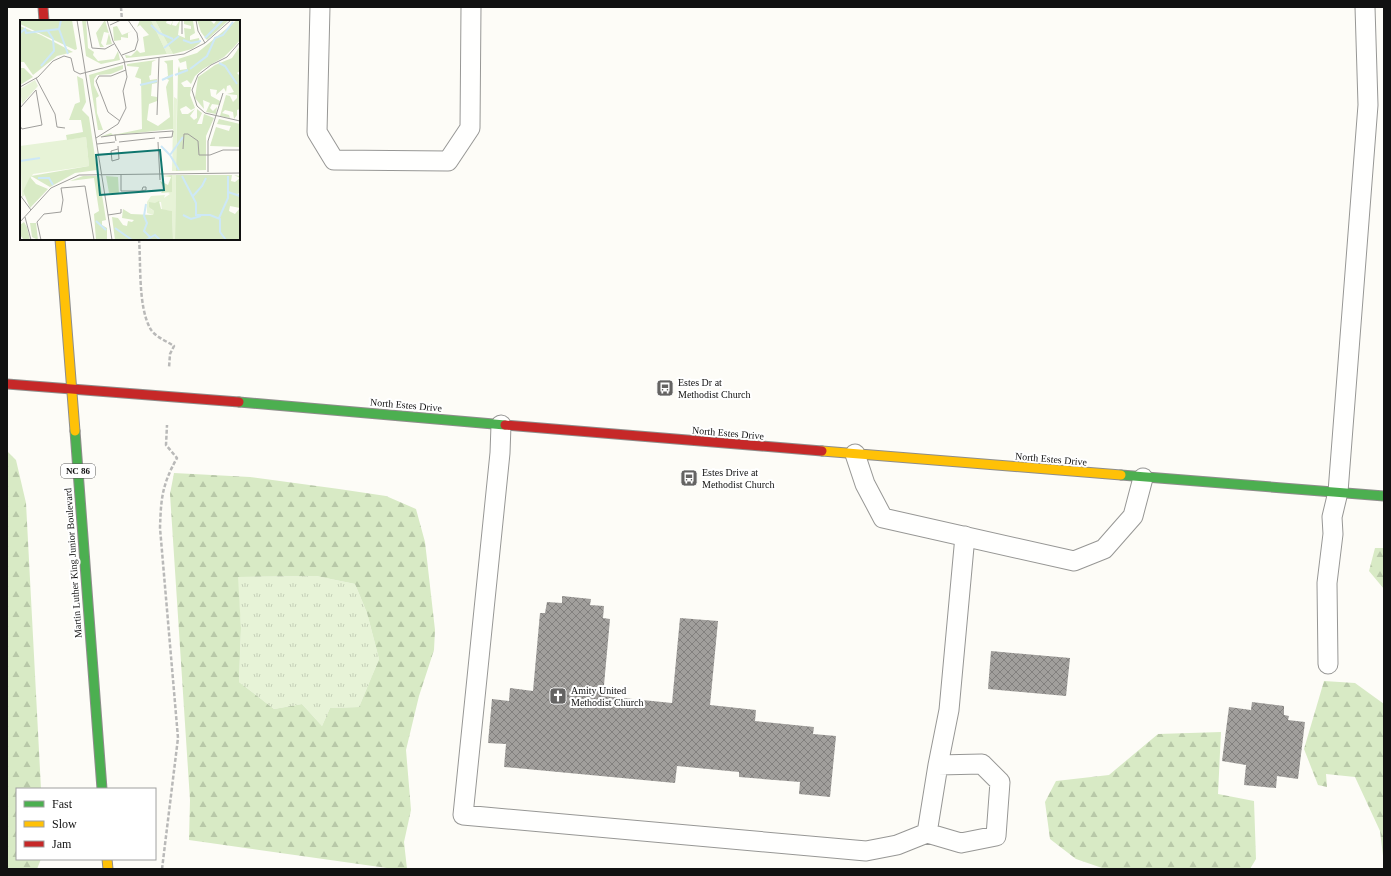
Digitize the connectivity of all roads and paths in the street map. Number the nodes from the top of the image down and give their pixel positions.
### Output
1 (43, 7) edge
2 (121, 7) edge
3 (320, 7) edge
4 (471, 7) edge
5 (1365, 7) edge
6 (44, 20) edge
7 (122, 20) edge
8 (60, 240) edge
9 (140, 240) edge
10 (170, 354) dead end
11 (7, 384) edge
12 (71, 388) junction
13 (501, 425) junction
14 (166, 445) dead end
15 (855, 454) junction
16 (1144, 478) junction
17 (1338, 492) junction
18 (1384, 496) edge
19 (965, 536) junction
20 (1328, 664) dead end
21 (938, 765) junction
22 (102, 788) edge
23 (927, 833) junction
24 (162, 869) edge

1 - 6 main road
2 - 7 path
3 - 4 lane
5 - 17 lane
8 - 12 main road, Martin Luther King Junior Boulevard / NC 86
9 - 10 path
11 - 12 main road, North Estes Drive
12 - 13 main road, North Estes Drive
12 - 22 main road, Martin Luther King Junior Boulevard / NC 86
13 - 15 main road, North Estes Drive
13 - 23 lane
14 - 24 path
15 - 16 main road, North Estes Drive
15 - 19 lane
16 - 17 main road, North Estes Drive
16 - 19 lane
17 - 18 main road, North Estes Drive
17 - 20 lane
19 - 21 lane
21 - 23 lane
21 - 23 lane

